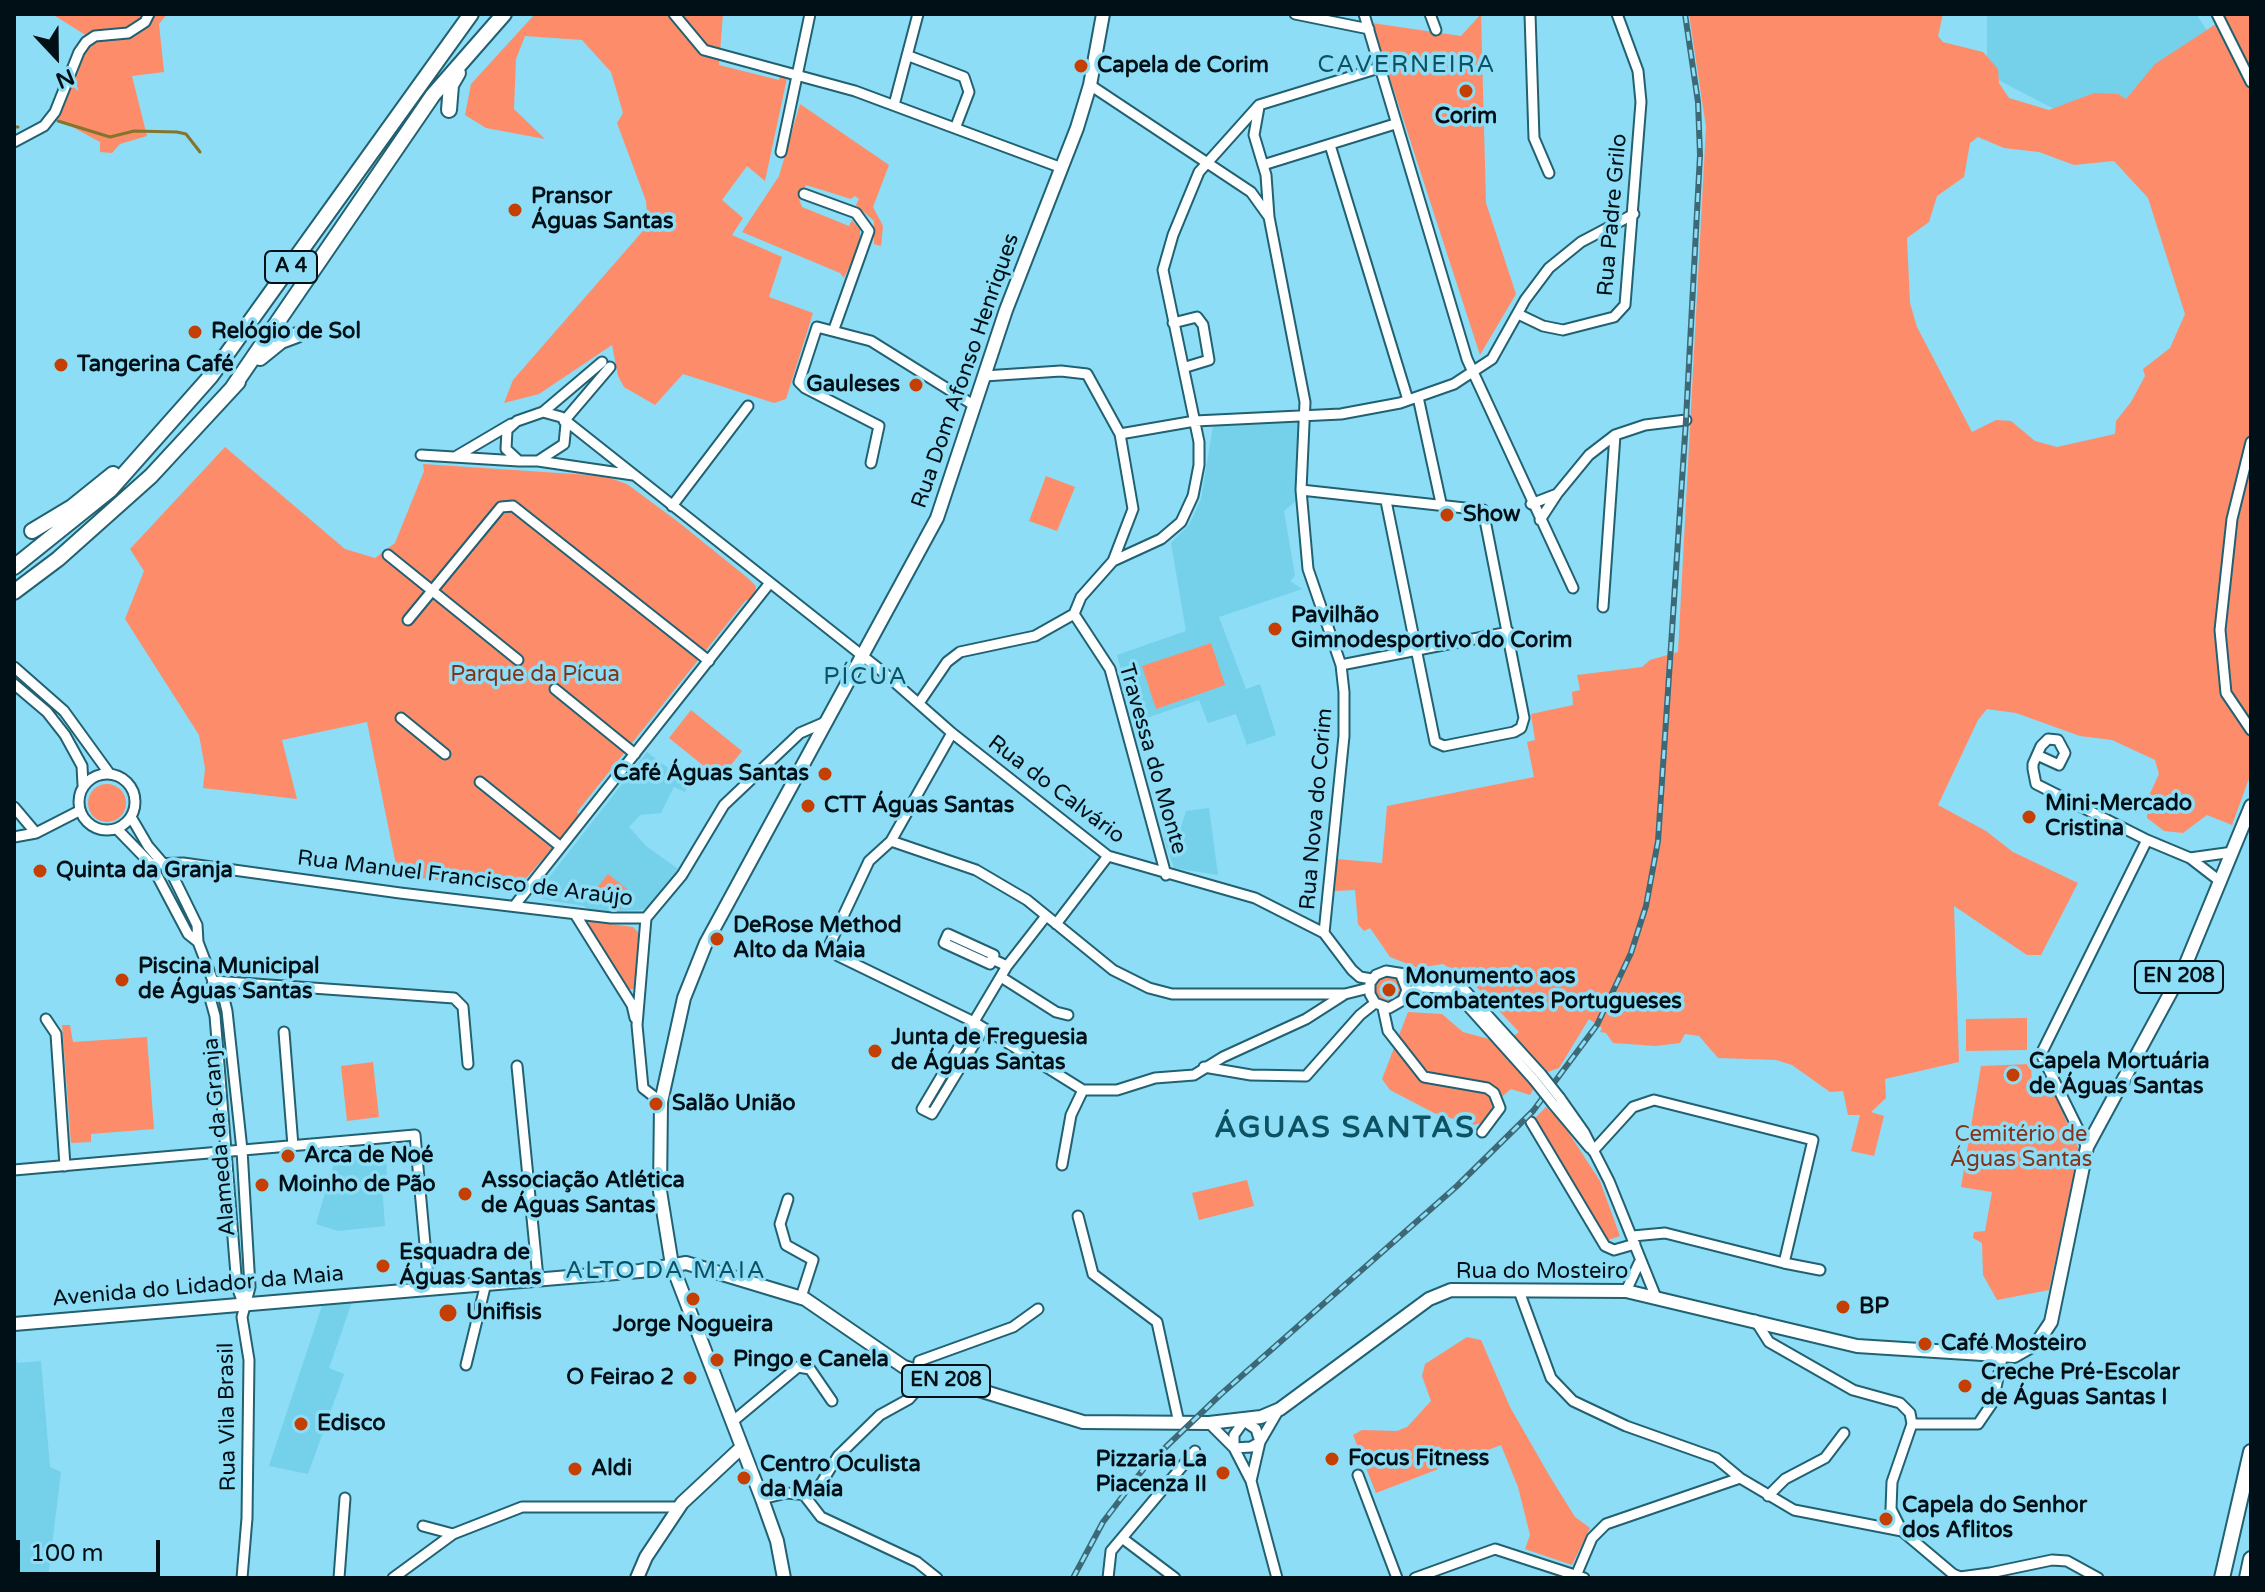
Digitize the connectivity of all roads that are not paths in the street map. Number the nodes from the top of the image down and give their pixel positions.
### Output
1 (149, 14) edge
2 (471, 14) edge
3 (504, 14) edge
4 (674, 14) edge
5 (810, 14) edge
6 (918, 14) edge
7 (1103, 14) edge
8 (1296, 14) edge
9 (1430, 14) edge
10 (1530, 14) edge
11 (1617, 14) edge
12 (2217, 14) edge
13 (1367, 22) edge
14 (1436, 30) dead end
15 (485, 34) junction
16 (909, 56) junction
17 (1379, 68) junction
18 (797, 75) junction
19 (2251, 82) edge
20 (1090, 85) junction
21 (894, 105) junction
22 (1259, 105) junction
23 (449, 110) dead end
24 (1395, 124) junction
25 (956, 126) junction
26 (1237, 128) junction
27 (1254, 135) junction
28 (14, 142) edge
29 (1330, 145) junction
30 (781, 152) dead end
31 (1210, 163) junction
32 (1263, 165) junction
33 (1062, 168) junction
34 (1549, 173) dead end
35 (804, 194) dead end
36 (1634, 214) junction
37 (1269, 217) junction
38 (1518, 314) junction
39 (1173, 323) junction
40 (834, 329) junction
41 (297, 335) dead end
42 (1186, 367) junction
43 (1474, 374) junction
44 (984, 376) junction
45 (233, 387) junction
46 (1413, 399) junction
47 (748, 406) dead end
48 (975, 406) junction
49 (543, 412) junction
50 (1306, 414) junction
51 (1686, 420) dead end
52 (1195, 421) junction
53 (565, 422) junction
54 (514, 423) junction
55 (1120, 434) junction
56 (1615, 435) junction
57 (2251, 442) edge
58 (149, 446) junction
59 (421, 455) dead end
60 (455, 457) junction
61 (519, 461) junction
62 (538, 461) junction
63 (871, 463) dead end
64 (636, 476) junction
65 (1301, 490) junction
66 (1557, 494) junction
67 (1386, 501) junction
68 (1441, 503) junction
69 (1531, 504) junction
70 (672, 506) junction
71 (1540, 520) junction
72 (32, 531) dead end
73 (388, 555) dead end
74 (1113, 561) junction
75 (14, 567) edge
76 (769, 584) junction
77 (1573, 588) dead end
78 (432, 591) junction
79 (14, 592) edge
80 (1603, 607) dead end
81 (1074, 614) junction
82 (408, 620) dead end
83 (1509, 632) junction
84 (1415, 650) junction
85 (861, 657) junction
86 (518, 660) dead end
87 (709, 661) junction
88 (1341, 665) junction
89 (14, 667) edge
90 (14, 684) edge
91 (555, 689) dead end
92 (919, 703) junction
93 (401, 718) dead end
94 (828, 721) junction
95 (2250, 726) edge
96 (952, 733) junction
97 (445, 754) dead end
98 (635, 754) junction
99 (2037, 755) dead end
100 (109, 773) junction
101 (480, 782) dead end
102 (83, 785) junction
103 (2251, 806) edge
104 (14, 807) edge
105 (79, 811) junction
106 (131, 817) junction
107 (117, 829) junction
108 (36, 833) junction
109 (14, 837) edge
110 (2147, 840) junction
111 (891, 841) junction
112 (561, 847) junction
113 (2233, 852) junction
114 (1108, 856) junction
115 (2190, 858) junction
116 (164, 863) junction
117 (151, 864) junction
118 (1166, 875) junction
119 (2221, 882) junction
120 (515, 905) junction
121 (575, 914) junction
122 (1046, 916) junction
123 (646, 918) junction
124 (1056, 924) junction
125 (1324, 933) junction
126 (198, 942) junction
127 (992, 959) junction
128 (1007, 966) junction
129 (1401, 975) junction
130 (1001, 977) junction
131 (213, 981) junction
132 (1371, 983) junction
133 (1302, 993) junction
134 (1345, 994) junction
135 (1406, 995) junction
136 (1379, 1006) junction
137 (1068, 1015) dead end
138 (46, 1019) dead end
139 (1306, 1019) junction
140 (974, 1022) junction
141 (637, 1025) junction
142 (984, 1028) junction
143 (284, 1032) dead end
144 (468, 1064) dead end
145 (517, 1066) dead end
146 (1204, 1067) junction
147 (1537, 1077) junction
148 (1083, 1090) junction
149 (661, 1102) junction
150 (1531, 1122) dead end
151 (1482, 1132) dead end
152 (293, 1146) junction
153 (2087, 1147) junction
154 (242, 1150) junction
155 (227, 1151) junction
156 (1593, 1151) junction
157 (1062, 1165) dead end
158 (65, 1166) junction
159 (14, 1170) edge
160 (788, 1199) dead end
161 (1078, 1216) dead end
162 (1634, 1240) junction
163 (1639, 1263) junction
164 (1784, 1263) junction
165 (672, 1265) junction
166 (1820, 1270) dead end
167 (538, 1278) junction
168 (486, 1283) junction
169 (429, 1288) junction
170 (1519, 1291) junction
171 (1626, 1291) junction
172 (1655, 1295) junction
173 (801, 1297) junction
174 (243, 1303) junction
175 (1038, 1309) dead end
176 (1755, 1320) junction
177 (14, 1324) edge
178 (2002, 1358) junction
179 (466, 1365) dead end
180 (918, 1372) junction
181 (832, 1401) dead end
182 (1280, 1409) junction
183 (1244, 1421) junction
184 (732, 1422) junction
185 (1179, 1423) junction
186 (1209, 1423) junction
187 (1912, 1424) junction
188 (1844, 1433) dead end
189 (1260, 1442) junction
190 (742, 1447) junction
191 (1234, 1448) junction
192 (1195, 1451) dead end
193 (2251, 1452) edge
194 (1358, 1475) dead end
195 (1740, 1478) junction
196 (1251, 1481) junction
197 (804, 1495) junction
198 (1768, 1496) junction
199 (345, 1498) dead end
200 (762, 1499) junction
201 (679, 1507) junction
202 (1902, 1531) junction
203 (453, 1534) junction
204 (1122, 1538) junction
205 (432, 1548) junction
206 (2251, 1559) edge
207 (1578, 1577) edge
208 (1960, 1577) edge
209 (242, 1578) edge
210 (339, 1578) edge
211 (393, 1578) edge
212 (637, 1578) edge
213 (784, 1578) edge
214 (937, 1578) edge
215 (1108, 1578) edge
216 (1175, 1578) edge
217 (1277, 1578) edge
218 (1397, 1578) edge
219 (1415, 1578) edge
220 (2098, 1578) edge
221 (2222, 1578) edge
222 (2247, 1578) edge

1 - 28 street
2 - 58 highway, A 4
3 - 15 highway, A 4
4 - 18 street
5 - 18 street
6 - 16 street
7 - 20 main road, Rua Dom Afonso Henriques
8 - 13 street
9 - 14 street
10 - 34 street
11 - 36 street, Rua Padre Grilo
12 - 19 street
13 - 17 street
15 - 23 highway
15 - 45 highway, A 4
16 - 21 street
16 - 25 street
17 - 22 street
17 - 24 street
18 - 21 street
18 - 30 street
20 - 31 street, Rua Nova do Corim
20 - 33 main road, Rua Dom Afonso Henriques
21 - 25 street
22 - 26 street
22 - 27 street, Rua Nova do Corim
24 - 29 street
24 - 43 street
25 - 33 street
26 - 27 street
26 - 31 street
27 - 32 street, Rua Nova do Corim
29 - 32 street
29 - 46 street
31 - 37 street, Rua Nova do Corim
31 - 39 street
32 - 37 street, Rua Nova do Corim
33 - 44 main road, Rua Dom Afonso Henriques
35 - 40 street
36 - 38 street
36 - 38 street, Rua Padre Grilo
37 - 50 street, Rua Nova do Corim
38 - 43 street
39 - 42 street
39 - 42 street
40 - 48 street
40 - 63 street
41 - 45 highway
42 - 52 street
43 - 46 street
43 - 69 street
44 - 48 main road, Rua Dom Afonso Henriques
44 - 55 street
45 - 79 highway, A 4
46 - 50 street
46 - 68 street
47 - 70 street
48 - 85 main road, Rua Dom Afonso Henriques
49 - 53 street
49 - 53 street
49 - 54 street
50 - 52 street
50 - 65 street, Rua Nova do Corim
51 - 56 street
52 - 55 street
52 - 74 street
53 - 62 street
53 - 64 street, Rua do Calvário
54 - 60 street
54 - 61 street
55 - 74 street
56 - 66 street
56 - 80 street
57 - 95 street
58 - 72 highway
58 - 75 highway, A 4
59 - 60 street
60 - 61 street
61 - 62 street
62 - 64 street
64 - 70 street, Rua do Calvário
65 - 67 street
65 - 88 street, Rua Nova do Corim
66 - 69 street
66 - 71 street
67 - 68 street
67 - 84 street
68 - 83 street
69 - 71 street
70 - 76 street, Rua do Calvário
71 - 77 street
73 - 78 street
74 - 81 street
76 - 85 street, Rua do Calvário
76 - 87 street
78 - 82 street
78 - 86 street
78 - 87 street
81 - 92 street
81 - 118 street, Travessa do Monte
83 - 84 street
83 - 84 street
84 - 88 street
85 - 92 street, Rua do Calvário
85 - 94 main road, Rua Dom Afonso Henriques
87 - 98 street
88 - 125 street, Rua Nova do Corim
89 - 100 street, Alameda da Granja
90 - 102 street
91 - 98 street
92 - 96 street, Rua do Calvário
93 - 97 street
94 - 123 street, Rua Manuel Francisco de Araújo
94 - 149 main road, Rua Dom Afonso Henriques
96 - 111 street
96 - 114 street, Rua do Calvário
98 - 112 street
99 - 110 street
100 - 102 street
100 - 106 street, Alameda da Granja
101 - 112 street
102 - 105 street
103 - 113 main road, Rua do Mosteiro / EN 208
104 - 108 street
105 - 107 street, Alameda da Granja
105 - 108 street
106 - 107 street
106 - 116 street, Alameda da Granja
107 - 117 street, Alameda da Granja
108 - 109 street
110 - 115 street
110 - 153 street
111 - 122 street
111 - 140 street
112 - 120 street
113 - 115 street
113 - 119 main road, Rua do Mosteiro / EN 208
114 - 118 street, Rua do Calvário
114 - 124 street
115 - 119 street
116 - 117 street, Rua Manuel Francisco de Araújo
116 - 120 street, Rua Manuel Francisco de Araújo
116 - 126 street, Alameda da Granja
117 - 126 street, Alameda da Granja
118 - 125 street, Rua do Calvário
119 - 153 main road, Rua do Mosteiro / EN 208
120 - 121 street, Rua Manuel Francisco de Araújo
121 - 123 street, Rua Manuel Francisco de Araújo
121 - 141 street
122 - 124 street
122 - 128 street
123 - 141 street
124 - 133 street
125 - 132 street, Rua do Calvário
126 - 131 street, Alameda da Granja
127 - 127 street
127 - 128 street
128 - 130 street
129 - 132 street
129 - 135 street
129 - 147 street
130 - 137 street
130 - 140 street
131 - 144 street
131 - 154 street, Alameda da Granja
131 - 155 street, Alameda da Granja
132 - 134 street
132 - 136 street
133 - 134 street
133 - 139 street
134 - 139 street
135 - 136 street
135 - 147 street
136 - 146 street
136 - 151 street
138 - 158 street
139 - 146 street
140 - 142 street
140 - 142 street
141 - 149 street
142 - 148 street
143 - 152 street
145 - 167 street
146 - 148 street
147 - 156 street, bridge
148 - 157 street
149 - 165 main road, Rua Dom Afonso Henriques
150 - 162 street
152 - 154 street
152 - 169 street
153 - 178 main road, Rua do Mosteiro / EN 208
154 - 155 street
154 - 174 street, Alameda da Granja
155 - 158 street
155 - 174 street, Alameda da Granja
156 - 162 street
156 - 164 street
158 - 159 street
160 - 173 street
161 - 185 street
162 - 163 street
162 - 164 street
163 - 171 street
163 - 172 street
164 - 166 street
165 - 167 main road, Avenida do Lidador da Maia / EN 208
165 - 173 main road, Rua do Mosteiro / EN 208
165 - 184 main road, Rua Dom Afonso Henriques
167 - 168 main road, Avenida do Lidador da Maia / EN 208
168 - 169 main road, Avenida do Lidador da Maia / EN 208
168 - 179 street
169 - 174 main road, Avenida do Lidador da Maia / EN 208
170 - 171 main road, Rua do Mosteiro / EN 208
170 - 182 main road, Rua do Mosteiro / EN 208
170 - 195 street
171 - 172 main road, Rua do Mosteiro / EN 208
172 - 176 main road, Rua do Mosteiro / EN 208
173 - 180 main road, Rua do Mosteiro / EN 208
174 - 177 main road, Avenida do Lidador da Maia / EN 208
174 - 209 street, Rua Vila Brasil
175 - 180 street
176 - 178 main road, Rua do Mosteiro / EN 208
176 - 187 street
178 - 187 street
180 - 185 main road, Rua do Mosteiro / EN 208
180 - 197 street
181 - 184 street
182 - 183 main road, Rua do Mosteiro / EN 208
182 - 189 street
183 - 186 main road, Rua do Mosteiro / EN 208
183 - 189 street
183 - 191 street
184 - 190 main road, Rua Dom Afonso Henriques
185 - 186 main road, Rua do Mosteiro / EN 208
186 - 191 street
187 - 202 street
188 - 198 street
189 - 191 street
189 - 196 street
190 - 200 main road, Rua Dom Afonso Henriques
190 - 201 main road
191 - 196 street
192 - 204 street
193 - 221 highway
194 - 218 street
195 - 198 street
195 - 207 street
196 - 217 street
197 - 200 street
197 - 214 street
198 - 202 street
199 - 210 street
200 - 213 main road, Rua Dom Afonso Henriques
201 - 203 street
201 - 212 main road
202 - 208 street
203 - 205 street
203 - 205 street
204 - 215 street
204 - 216 street
205 - 211 street
206 - 222 highway
207 - 219 street
208 - 220 street

